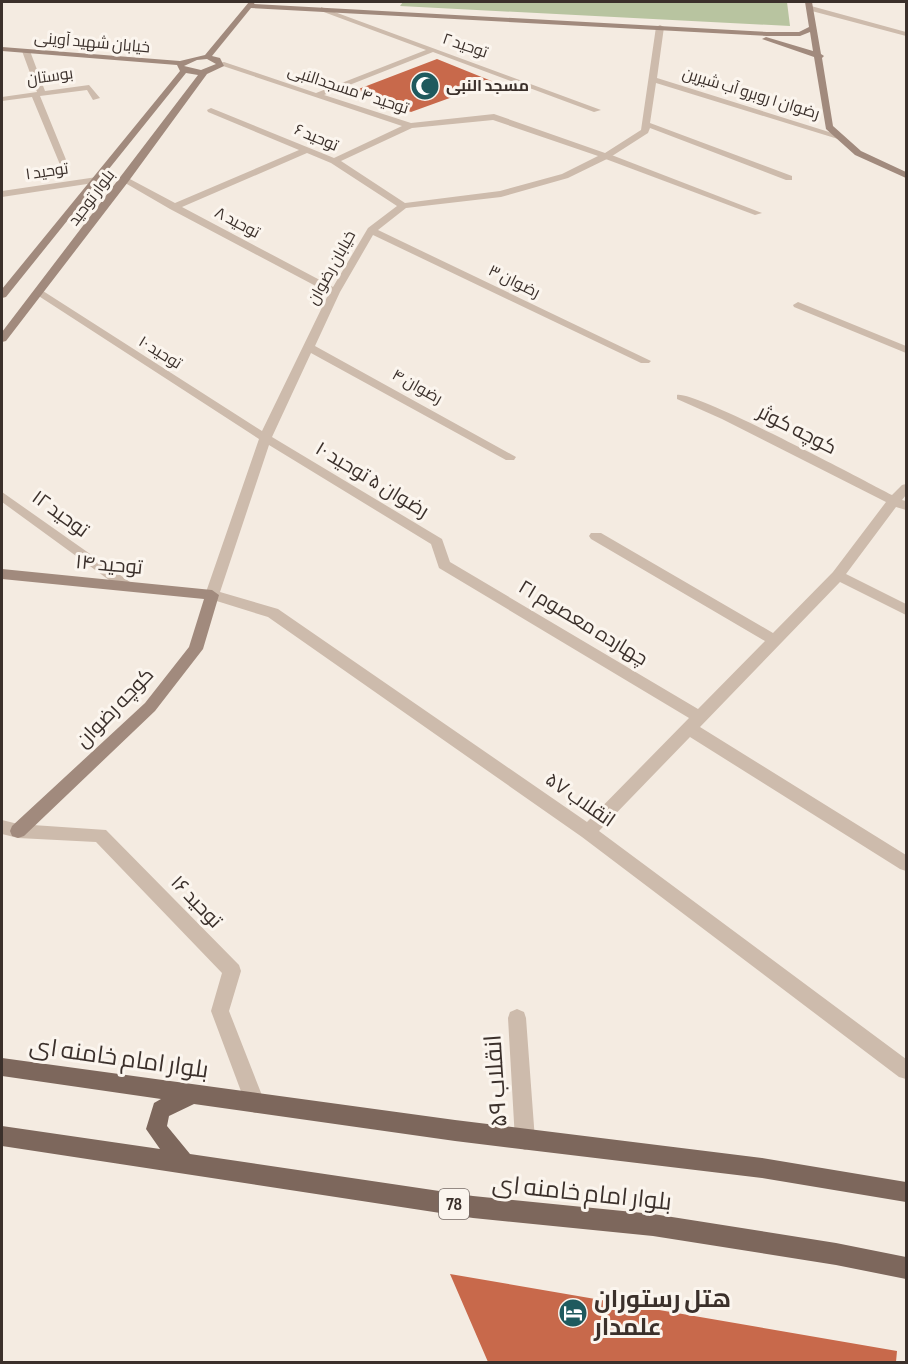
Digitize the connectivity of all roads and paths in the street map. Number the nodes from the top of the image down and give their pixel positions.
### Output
1 (250, 4) edge
2 (810, 5) edge
3 (324, 9) junction
4 (660, 27) junction
5 (814, 28) junction
6 (713, 29) junction
7 (906, 34) edge
8 (2, 49) edge
9 (432, 50) junction
10 (26, 51) junction
11 (819, 56) junction
12 (207, 57) junction
13 (221, 64) junction
14 (183, 67) junction
15 (204, 73) junction
16 (652, 79) junction
17 (172, 86) junction
18 (192, 88) junction
19 (39, 94) junction
20 (317, 94) junction
21 (96, 98) dead end
22 (2, 99) edge
23 (211, 110) dead end
24 (597, 110) dead end
25 (646, 124) junction
26 (410, 126) junction
27 (841, 137) junction
28 (306, 150) junction
29 (606, 156) junction
30 (334, 161) junction
31 (65, 167) dead end
32 (906, 175) edge
33 (789, 178) dead end
34 (97, 180) junction
35 (125, 180) junction
36 (2, 194) edge
37 (403, 206) junction
38 (172, 207) junction
39 (758, 213) dead end
40 (371, 230) junction
41 (335, 292) junction
42 (39, 293) junction
43 (2, 295) edge
44 (798, 305) dead end
45 (2, 339) edge
46 (308, 347) junction
47 (906, 350) edge
48 (645, 361) dead end
49 (681, 397) dead end
50 (266, 438) junction
51 (510, 457) dead end
52 (906, 488) edge
53 (2, 496) edge
54 (900, 504) edge
55 (596, 536) dead end
56 (444, 565) joint
57 (2, 574) edge
58 (838, 575) junction
59 (125, 585) junction
60 (212, 595) junction
61 (906, 610) edge
62 (774, 640) junction
63 (694, 723) junction
64 (10, 829) edge
65 (588, 832) junction
66 (906, 864) edge
67 (517, 1018) dead end
68 (2, 1067) edge
69 (906, 1071) edge
70 (193, 1094) junction
71 (255, 1103) junction
72 (2, 1136) edge
73 (525, 1140) junction
74 (185, 1164) junction
75 (906, 1184) edge
76 (868, 1185) junction
77 (906, 1192) edge
78 (906, 1268) edge

1 - 3 street
1 - 12 street
2 - 5 street
2 - 7 street
3 - 4 street
3 - 9 street, توحید ۲
4 - 6 street
4 - 16 street
5 - 6 street
5 - 11 street
6 - 11 street
8 - 10 street, خیابان شهید آوینی
9 - 20 street
9 - 24 street, توحید ۲
10 - 14 street, خیابان شهید آوینی
10 - 19 street
11 - 27 street
12 - 13 street
12 - 14 street
13 - 15 street
13 - 20 street, توحید ۴ مسجدالنبی
14 - 15 street, خیابان شهید آوینی
14 - 17 street, بلوار توحید
15 - 18 street, بلوار توحید
16 - 25 street
16 - 27 street, رضوان ۱ روبرو آب شیرین
17 - 18 street
17 - 34 street, بلوار توحید
18 - 35 street, بلوار توحید
19 - 21 street, بوستان
19 - 22 street, بوستان
19 - 31 street
20 - 26 street, توحید ۴ مسجدالنبی
23 - 28 street, توحید ۶
25 - 29 street, خیابان رضوان
25 - 33 street
26 - 29 street, توحید ۴ مسجدالنبی
26 - 30 street
27 - 32 street
28 - 30 street, توحید ۶
28 - 38 street
29 - 37 street, خیابان رضوان
29 - 39 lane
30 - 37 street, توحید ۶
34 - 36 street, توحید ۱
34 - 43 street, بلوار توحید
35 - 38 street, توحید ۸
35 - 42 street, بلوار توحید
37 - 40 street, خیابان رضوان
38 - 41 street, توحید ۸
40 - 41 street, خیابان رضوان
40 - 48 street, رضوان ۳
41 - 46 street, خیابان رضوان
42 - 45 street, بلوار توحید
42 - 50 street, توحید ۱۰
44 - 47 street
46 - 50 street, خیابان رضوان
46 - 51 street, رضوان ۴
49 - 54 street, کوچه کوثر
50 - 56 street, رضوان ۵ توحید ۱۰
50 - 60 street, خیابان رضوان
52 - 54 street
53 - 59 street, توحید ۱۲
54 - 58 street
55 - 62 street
56 - 63 street, چهارده معصوم ۲۱
57 - 59 street, توحید ۱۴
58 - 61 street
58 - 62 street
59 - 60 street, توحید ۱۴
60 - 64 street, کوچه رضوان
60 - 65 street, انقلاب ۵۷
62 - 63 street
63 - 65 street
63 - 66 street, چهارده معصوم ۲۱
64 - 71 street, توحید ۱۶
65 - 69 street, انقلاب ۵۷
67 - 73 street, انقلاب ۵۹
68 - 70 main road, بلوار امام خامنه ای
70 - 71 main road, بلوار امام خامنه ای
70 - 74 main road
71 - 73 main road, بلوار امام خامنه ای
72 - 74 main road, بلوار امام خامنه ای / 78
73 - 76 main road, بلوار امام خامنه ای
74 - 78 main road, بلوار امام خامنه ای / 78
75 - 76 street
76 - 77 main road, بلوار امام خامنه ای

